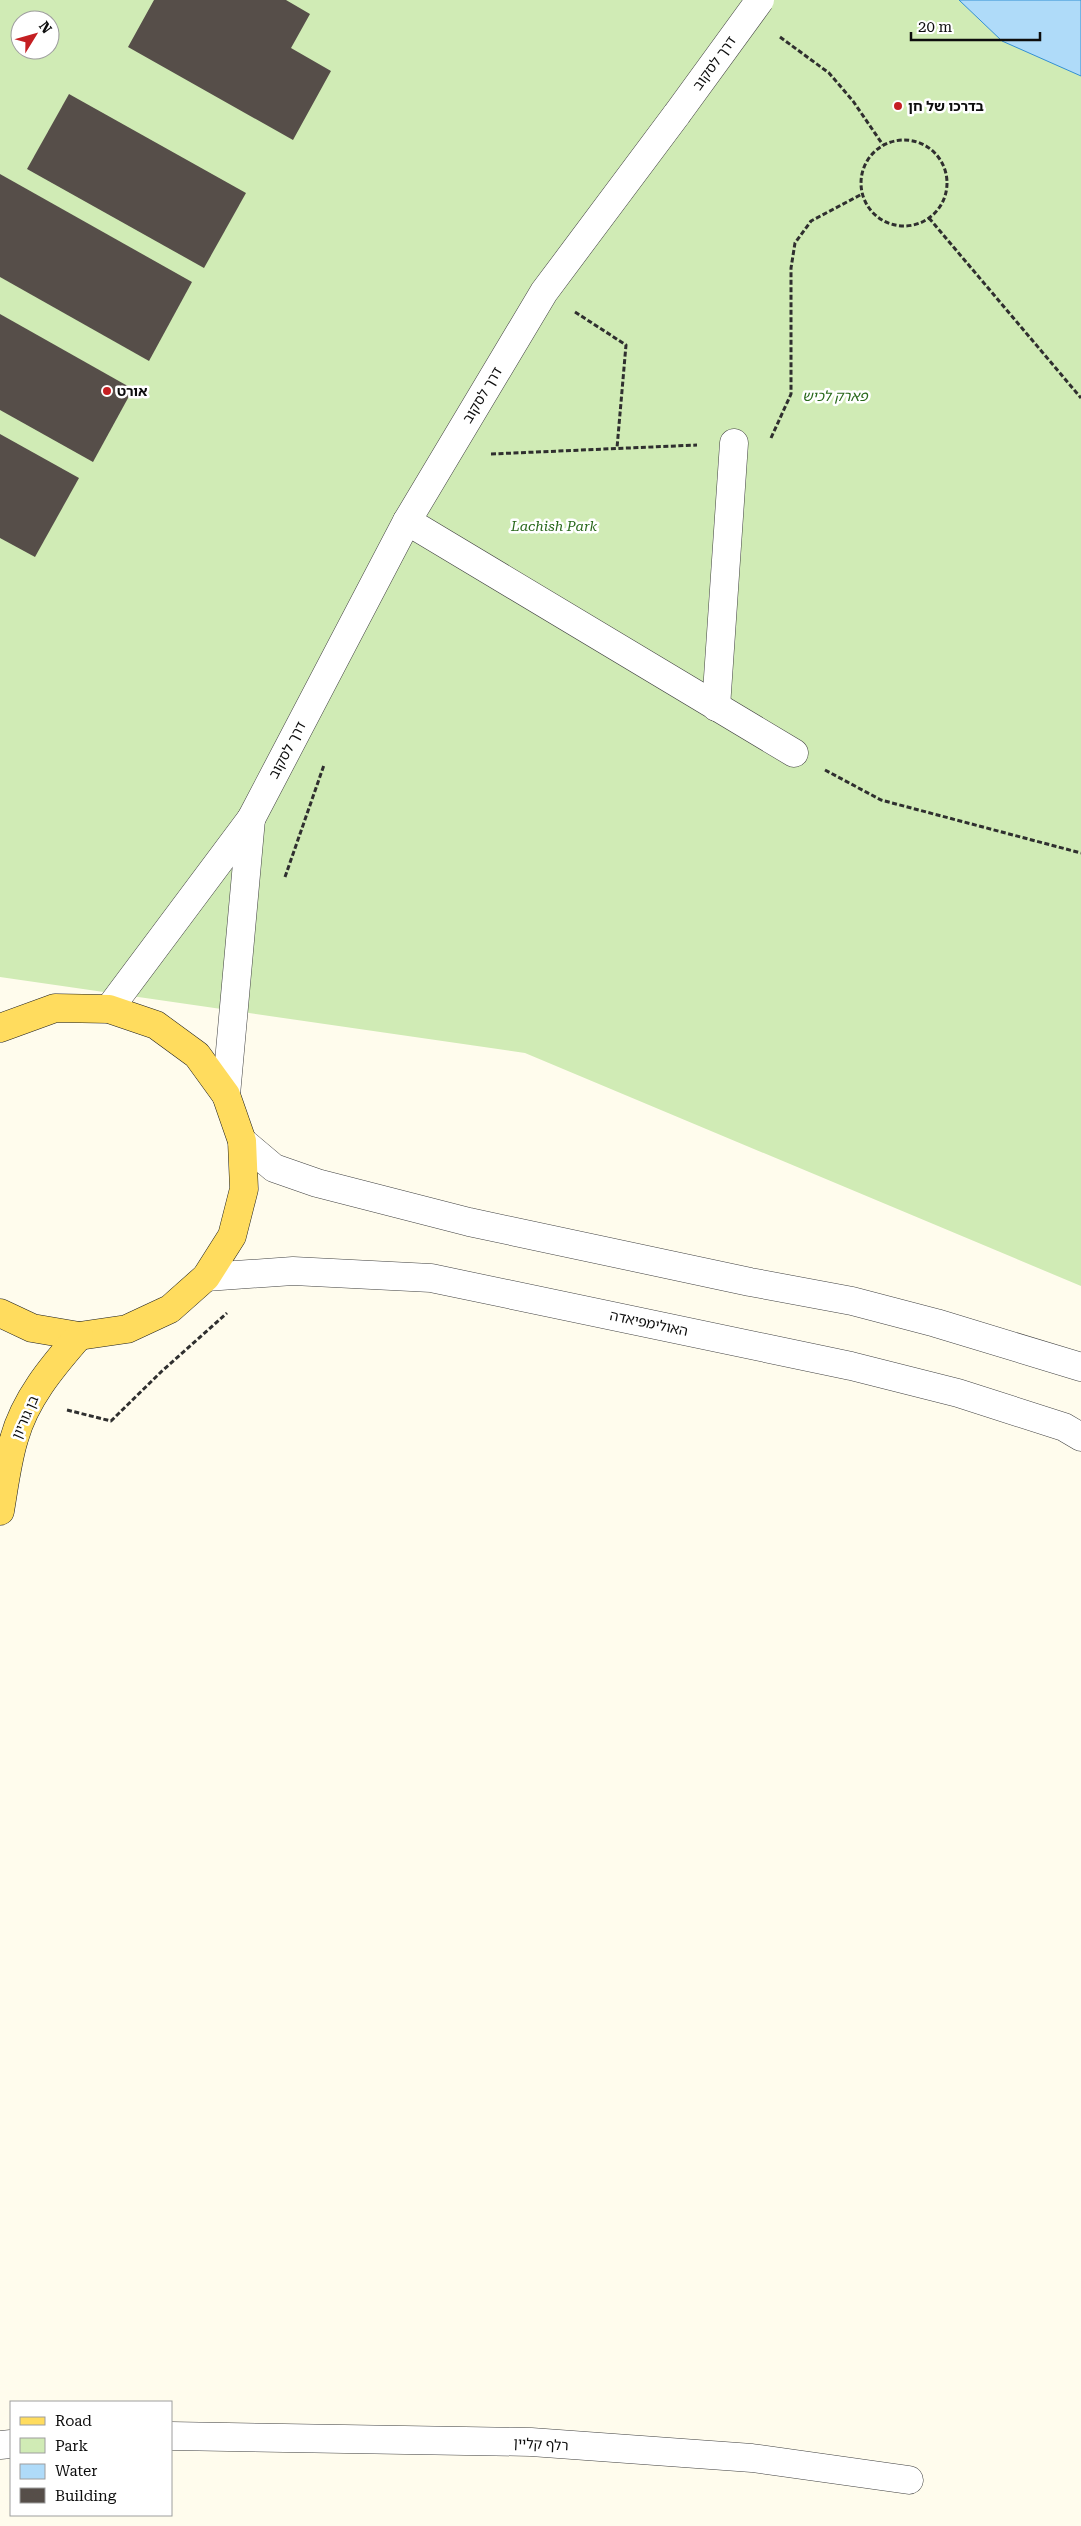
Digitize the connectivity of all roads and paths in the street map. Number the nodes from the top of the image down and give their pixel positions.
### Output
1 (760, 0) edge
2 (778, 36) dead end
3 (883, 145) junction
4 (862, 194) junction
5 (929, 218) junction
6 (544, 292) junction
7 (1081, 398) edge
8 (770, 441) dead end
9 (734, 443) dead end
10 (650, 447) dead end
11 (617, 448) junction
12 (446, 456) junction
13 (407, 521) junction
14 (716, 707) junction
15 (794, 753) joint
16 (251, 819) junction
17 (1081, 852) edge
18 (109, 1009) junction
19 (0, 1028) edge
20 (226, 1095) junction
21 (242, 1141) junction
22 (206, 1278) junction
23 (0, 1313) edge
24 (79, 1336) junction
25 (1081, 1368) edge
26 (1081, 1437) edge
27 (0, 1511) edge
28 (172, 2436) edge
29 (908, 2480) dead end

1 - 6 street, דרך לסקוב, bridge
2 - 3 path
3 - 4 path
3 - 5 path
4 - 5 path
4 - 8 path
5 - 7 path
6 - 11 path
6 - 12 street, דרך לסקוב
9 - 14 street
10 - 11 path
11 - 12 path
12 - 13 street, דרך לסקוב
13 - 14 street
13 - 16 street, דרך לסקוב
14 - 15 street
15 - 17 path
16 - 18 street, דרך לסקוב
16 - 20 street, דרך לסקוב
18 - 19 main road
18 - 20 main road
20 - 21 main road
21 - 22 main road
21 - 25 street
22 - 24 main road
22 - 26 street, האולימפיאדה
23 - 24 main road
24 - 27 main road, בן גוריון
28 - 29 street, רלף קליין

